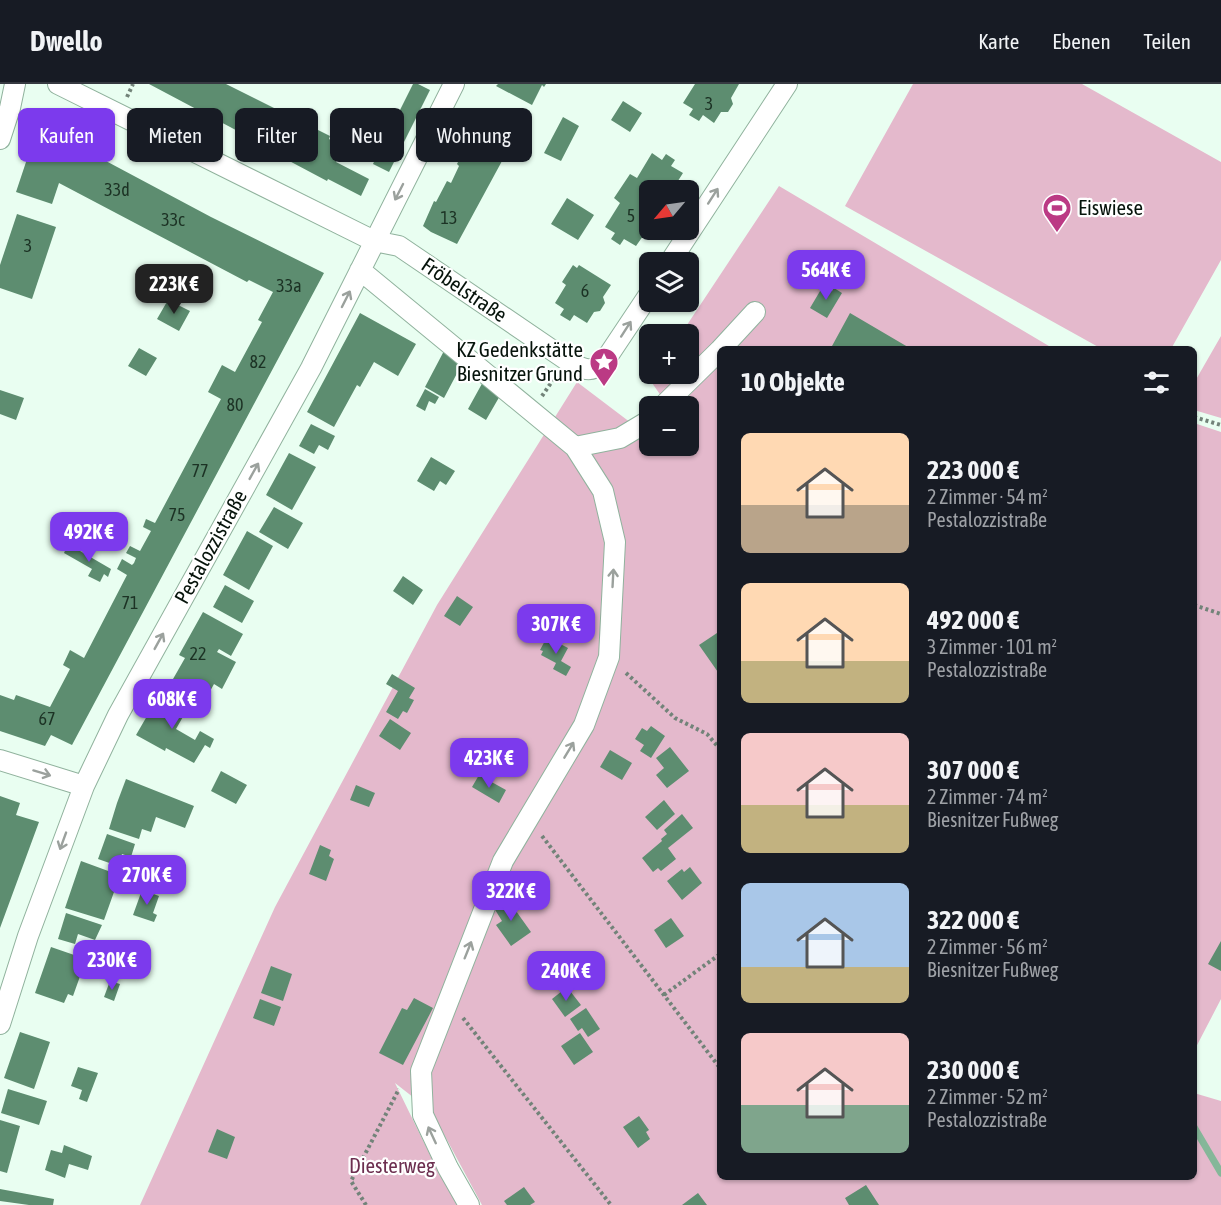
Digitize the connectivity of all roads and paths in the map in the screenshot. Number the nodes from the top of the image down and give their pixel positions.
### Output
1 (15, 84) edge
2 (58, 84) edge
3 (454, 84) edge
4 (787, 84) edge
5 (0, 139) edge
6 (374, 241) junction
7 (677, 252) edge
8 (360, 270) junction
9 (639, 310) edge
10 (755, 312) dead end
11 (724, 346) edge
12 (717, 353) edge
13 (567, 360) junction
14 (673, 396) edge
15 (531, 411) junction
16 (1197, 418) edge
17 (1221, 425) edge
18 (639, 427) edge
19 (575, 447) junction
20 (1197, 606) edge
21 (1221, 614) edge
22 (609, 657) junction
23 (717, 746) edge
24 (0, 760) edge
25 (84, 786) junction
26 (529, 819) junction
27 (717, 956) edge
28 (664, 995) junction
29 (447, 1002) junction
30 (0, 1024) edge
31 (717, 1064) edge
32 (400, 1089) dead end
33 (366, 1205) edge
34 (469, 1205) edge
35 (611, 1205) edge

1 - 5 street
2 - 6 street, Fröbelstraße
3 -> 6 street, Pestalozzistraße
7 -> 4 street
6 - 8 street, Pestalozzistraße
6 - 13 street, Fröbelstraße
8 - 15 street
25 -> 8 street, Pestalozzistraße
13 -> 9 street, Fröbelstraße
10 - 11 street
12 - 14 street
13 - 15 path
15 - 19 street
16 - 17 path
18 - 19 street
22 -> 19 street
20 - 21 path
22 - 23 path
26 -> 22 street
24 -> 25 street
25 -> 30 street, Pestalozzistraße
26 - 28 path
29 -> 26 street
27 - 28 path
28 - 31 path
34 -> 29 street
29 - 35 path
32 - 33 path

